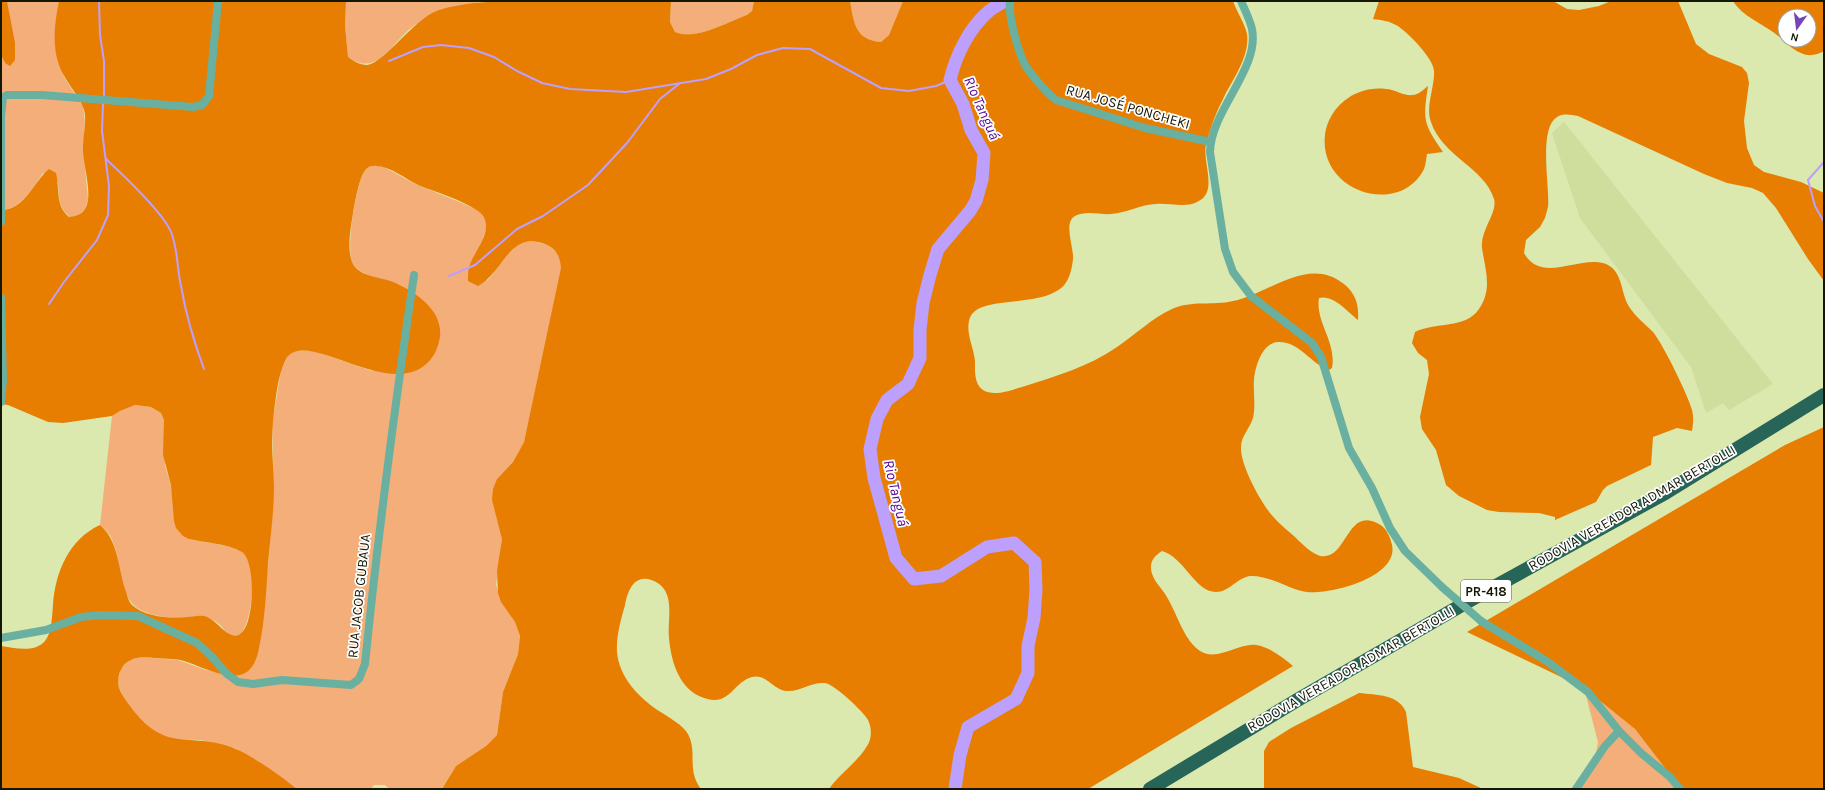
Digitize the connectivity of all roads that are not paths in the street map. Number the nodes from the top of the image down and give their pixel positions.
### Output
1 (218, 1) edge
2 (1010, 1) edge
3 (1241, 1) edge
4 (1211, 142) junction
5 (1, 222) edge
6 (414, 275) dead end
7 (1, 298) edge
8 (1824, 396) edge
9 (1, 402) edge
10 (1, 638) edge
11 (1619, 731) junction
12 (1150, 789) edge
13 (1576, 789) edge
14 (1680, 789) edge

1 - 5 street
2 - 4 street, RUA JOSÉ PONCHEKI
3 - 4 street
4 - 11 street, bridge
6 - 10 street, RUA JACOB GUBAUA
7 - 9 street
8 - 12 highway, RODOVIA VEREADOR ADMAR BERTOLLI / PR-418
11 - 13 street
11 - 14 street

